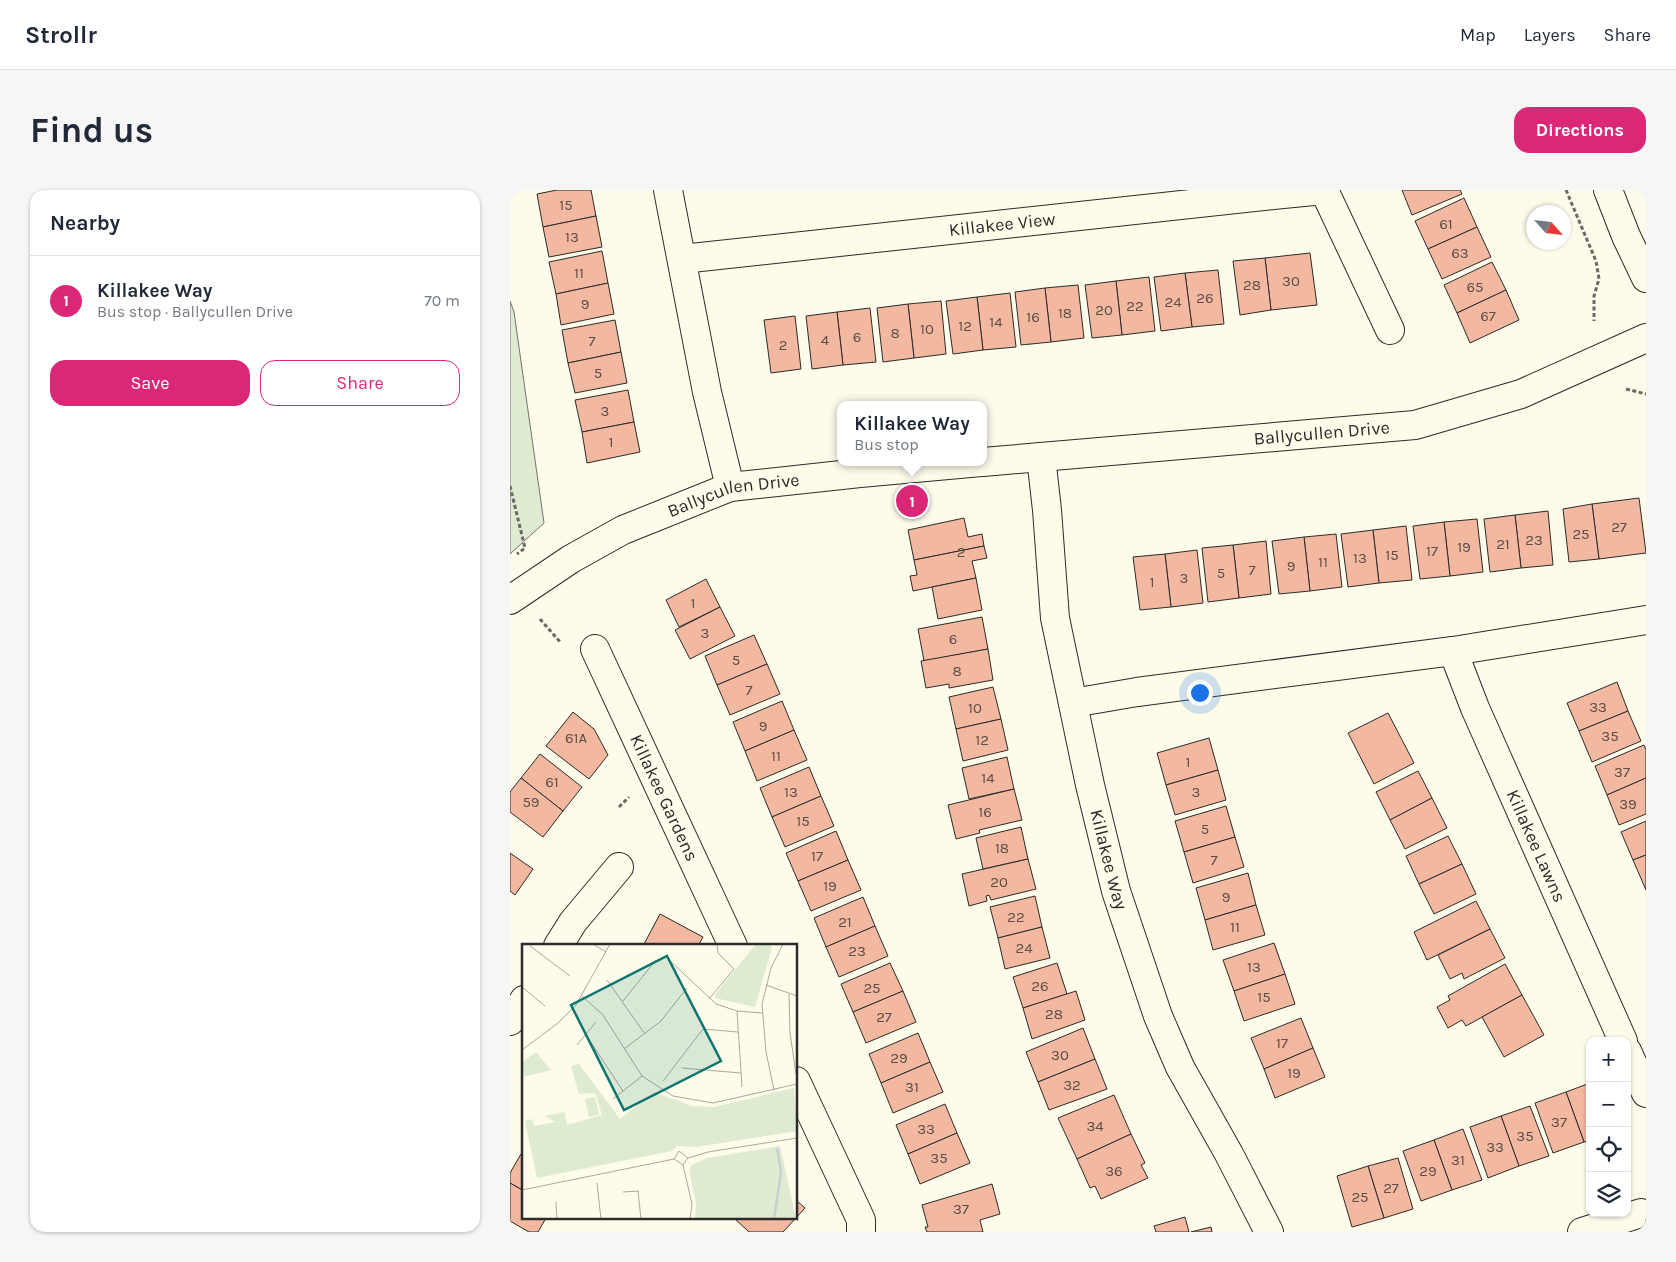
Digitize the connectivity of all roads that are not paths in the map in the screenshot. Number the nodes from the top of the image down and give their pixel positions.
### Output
1 (668, 190) edge
2 (1324, 190) edge
3 (1608, 190) edge
4 (682, 259) junction
5 (1646, 278) edge
6 (1390, 330) dead end
7 (1646, 338) edge
8 (1041, 457) junction
9 (987, 462) edge
10 (938, 466) edge
11 (730, 487) junction
12 (510, 600) edge
13 (1646, 620) edge
14 (595, 649) dead end
15 (1453, 651) junction
16 (1073, 703) junction
17 (619, 867) dead end
18 (559, 944) edge
19 (731, 944) edge
20 (522, 1003) edge
21 (510, 1021) edge
22 (1621, 1037) edge
23 (1631, 1059) edge
24 (798, 1086) edge
25 (1646, 1093) edge
26 (1641, 1213) dead end
27 (861, 1232) edge
28 (1269, 1232) edge
29 (1582, 1232) edge

1 - 4 street
2 - 4 street, Killakee View
2 - 6 street, Killakee View
3 - 5 street
4 - 11 street
7 - 8 street, Ballycullen Drive
8 - 9 street, Ballycullen Drive
8 - 16 street, Killakee Way
10 - 11 street, Ballycullen Drive
11 - 12 street, Ballycullen Drive
13 - 15 street
14 - 19 street, Killakee Gardens
15 - 16 street
15 - 22 street, Killakee Lawns
16 - 28 street, Killakee Way
17 - 18 street
20 - 21 street
23 - 25 street
24 - 27 street
26 - 29 street

